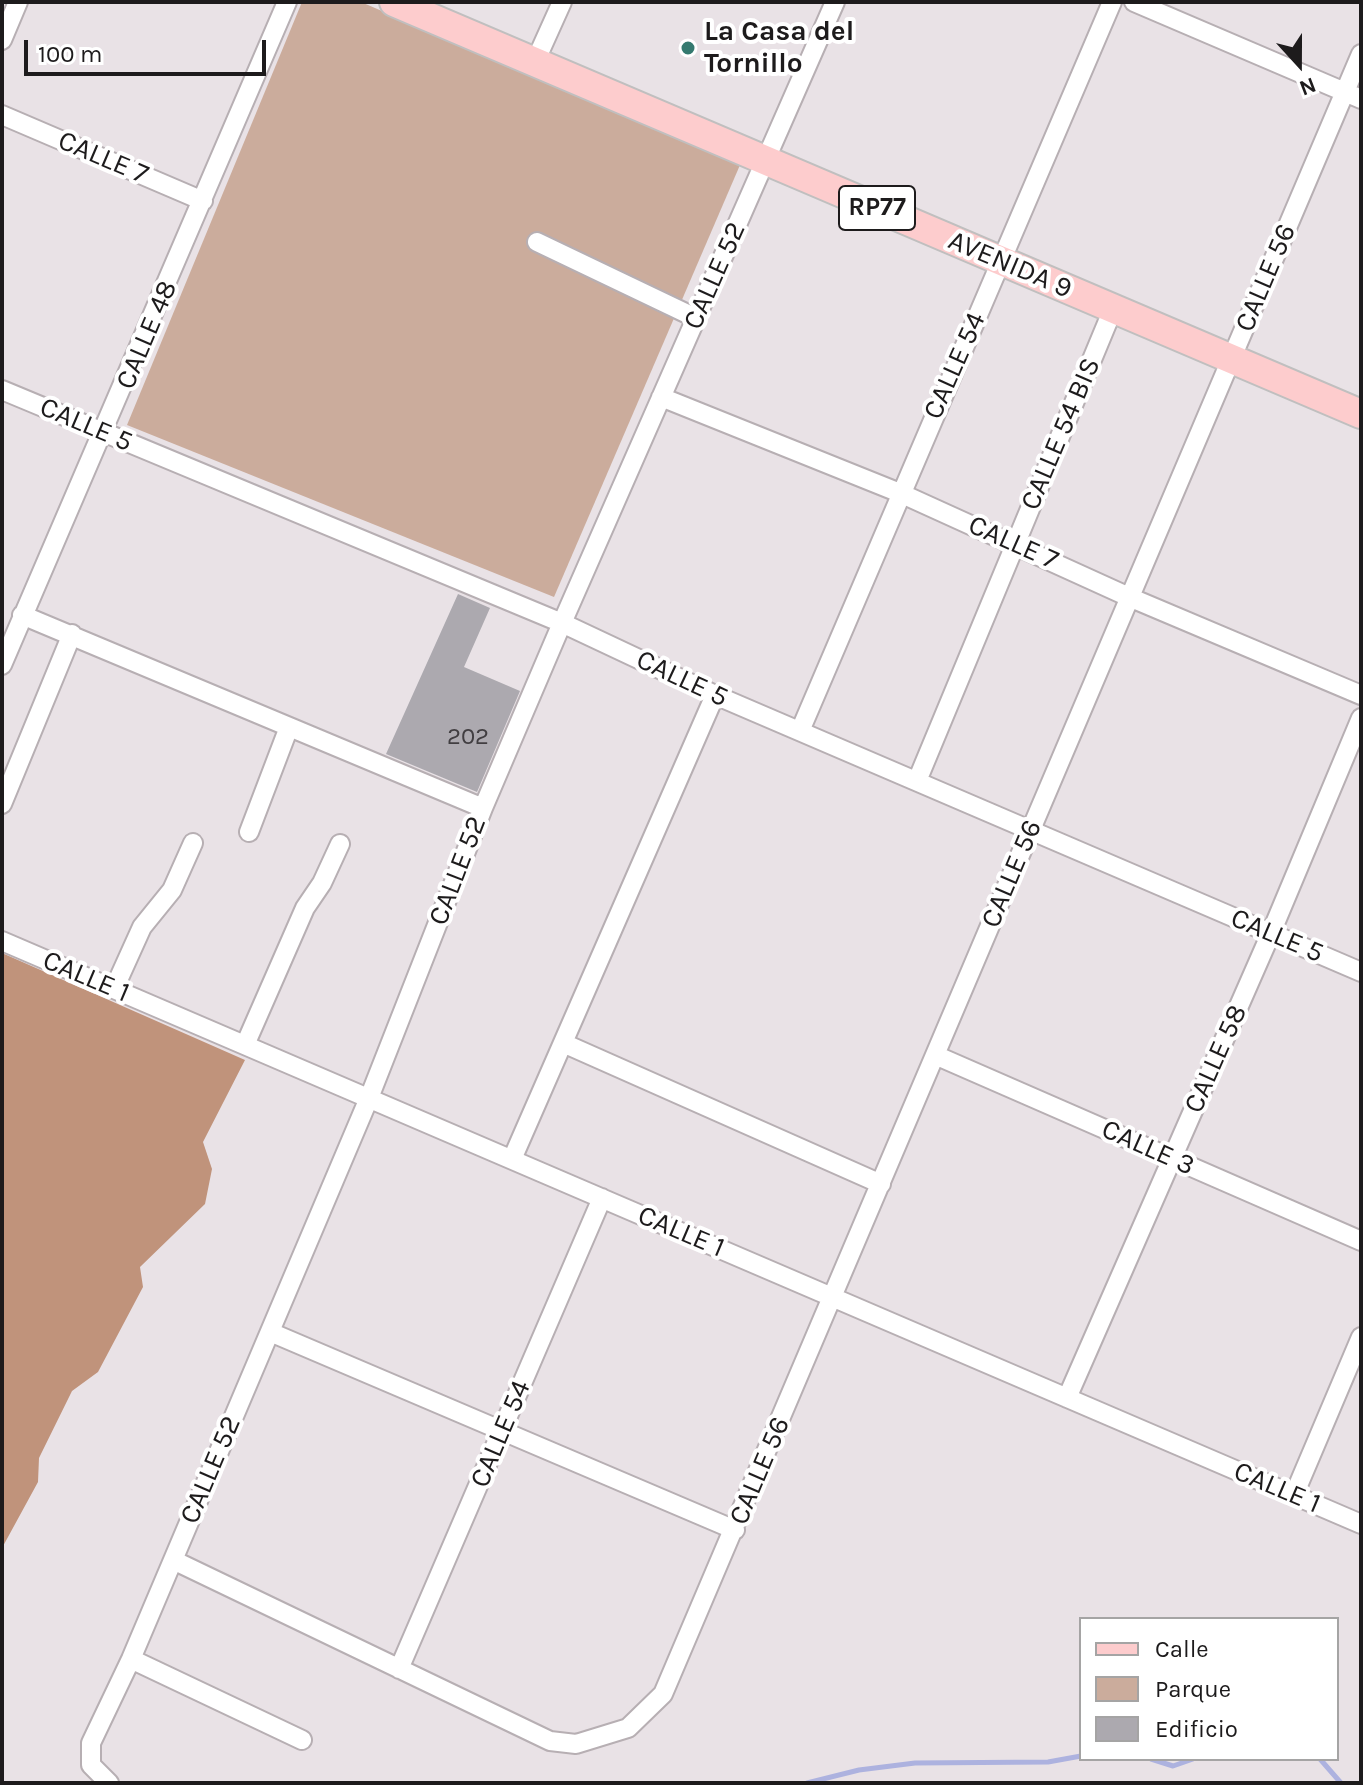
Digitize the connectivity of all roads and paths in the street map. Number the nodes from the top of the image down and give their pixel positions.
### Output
1 (18, 2) edge
2 (287, 2) edge
3 (394, 2) edge
4 (437, 2) edge
5 (562, 2) edge
6 (835, 2) edge
7 (1112, 2) edge
8 (1134, 2) edge
9 (2, 40) edge
10 (1361, 54) edge
11 (539, 55) junction
12 (1353, 96) edge
13 (2, 115) edge
14 (769, 153) junction
15 (203, 201) junction
16 (537, 242) dead end
17 (1004, 254) junction
18 (1113, 309) junction
19 (696, 318) junction
20 (1234, 352) junction
21 (2, 390) edge
22 (661, 397) junction
23 (1361, 398) edge
24 (1361, 414) edge
25 (105, 433) junction
26 (900, 493) junction
27 (1015, 543) junction
28 (1129, 597) junction
29 (22, 615) junction
30 (562, 623) junction
31 (72, 634) junction
32 (2, 665) edge
33 (715, 695) junction
34 (1361, 695) edge
35 (1361, 718) edge
36 (289, 727) junction
37 (800, 731) junction
38 (917, 781) junction
39 (2, 804) edge
40 (483, 808) junction
41 (1030, 830) junction
42 (249, 832) dead end
43 (193, 843) dead end
44 (340, 844) dead end
45 (1271, 933) junction
46 (2, 941) edge
47 (1361, 972) edge
48 (114, 989) junction
49 (563, 1043) junction
50 (245, 1045) junction
51 (935, 1055) junction
52 (369, 1098) junction
53 (513, 1157) junction
54 (1172, 1159) junction
55 (881, 1184) junction
56 (602, 1198) junction
57 (1361, 1241) edge
58 (833, 1297) junction
59 (270, 1332) junction
60 (1361, 1337) edge
61 (1067, 1398) junction
62 (502, 1431) junction
63 (1294, 1495) junction
64 (1361, 1524) edge
65 (735, 1530) junction
66 (173, 1560) junction
67 (131, 1659) junction
68 (399, 1669) junction
69 (302, 1740) dead end
70 (109, 1783) edge

1 - 9 street
2 - 15 street, CALLE 48
3 - 11 main road, AVENIDA 9 / RP77
4 - 11 main road, AVENIDA 9 / RP77
5 - 11 street
6 - 14 street, CALLE 52
7 - 17 street, CALLE 54
8 - 12 street
10 - 12 street, CALLE 56
11 - 14 main road, AVENIDA 9 / RP77
12 - 20 street, CALLE 56
13 - 15 street, CALLE 7
14 - 17 main road, AVENIDA 9 / RP77
14 - 19 street, CALLE 52
15 - 25 street, CALLE 48
16 - 19 street
17 - 18 main road, AVENIDA 9 / RP77
17 - 20 main road, AVENIDA 9 / RP77
17 - 26 street, CALLE 54
18 - 20 main road, AVENIDA 9 / RP77
18 - 27 street, CALLE 54 BIS
19 - 22 street, CALLE 52
20 - 23 main road, AVENIDA 9 / RP77
20 - 24 main road, AVENIDA 9 / RP77
20 - 28 street, CALLE 56
21 - 25 street, CALLE 5
22 - 26 street, CALLE 7
22 - 30 street, CALLE 52
25 - 29 street, CALLE 48
25 - 30 street, CALLE 5
26 - 27 street, CALLE 7
26 - 37 street, CALLE 54
27 - 28 street, CALLE 7
27 - 38 street, CALLE 54 BIS
28 - 34 street, CALLE 7
28 - 41 street, CALLE 56
29 - 31 street
29 - 32 street, CALLE 48
30 - 33 street, CALLE 5
30 - 40 street, CALLE 52
31 - 36 street
31 - 39 street
33 - 37 street, CALLE 5
33 - 49 street
35 - 45 street, CALLE 58
36 - 40 street
36 - 42 street
37 - 38 street, CALLE 5
38 - 41 street, CALLE 5
40 - 52 street, CALLE 52
41 - 45 street, CALLE 5
41 - 51 street, CALLE 56
43 - 48 street
44 - 50 street
45 - 47 street, CALLE 5
45 - 54 street, CALLE 58
46 - 48 street, CALLE 1
48 - 50 street, CALLE 1
49 - 53 street
49 - 55 street
50 - 52 street, CALLE 1
51 - 54 street, CALLE 3
51 - 55 street, CALLE 56
52 - 53 street, CALLE 1
52 - 59 street, CALLE 52
53 - 56 street, CALLE 1
54 - 57 street, CALLE 3
54 - 61 street, CALLE 58
55 - 58 street, CALLE 56
56 - 58 street, CALLE 1
56 - 62 street, CALLE 54
58 - 61 street, CALLE 1
58 - 65 street, CALLE 56
59 - 62 street
59 - 66 street, CALLE 52
60 - 63 street
61 - 63 street, CALLE 1
62 - 65 street
62 - 68 street, CALLE 54
63 - 64 street, CALLE 1
65 - 68 street, CALLE 56
66 - 67 street, CALLE 52
66 - 68 street
67 - 69 street
67 - 70 street, CALLE 52

